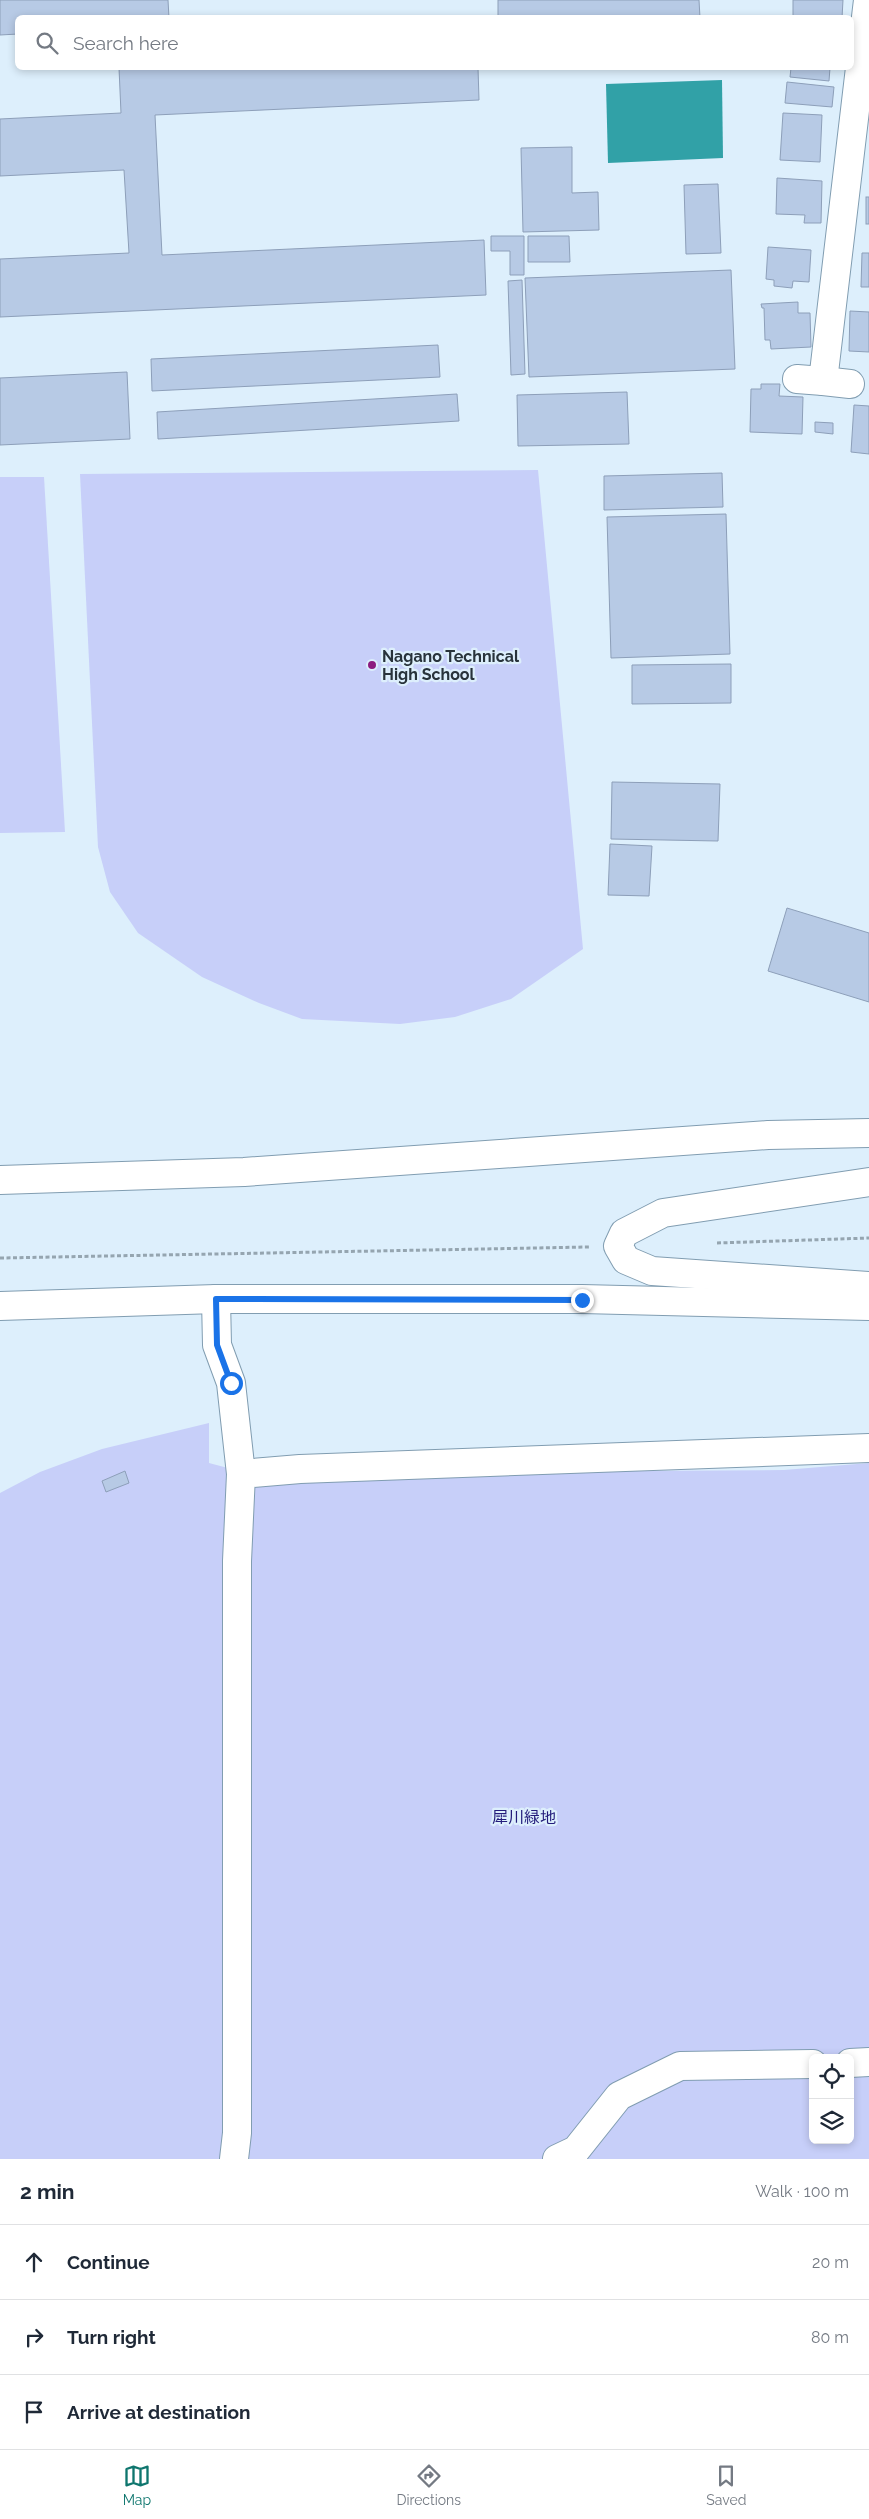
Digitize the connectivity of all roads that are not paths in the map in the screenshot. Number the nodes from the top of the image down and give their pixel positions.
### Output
1 (868, 0) edge
2 (850, 384) dead end
3 (869, 1133) edge
4 (0, 1180) edge
5 (869, 1182) edge
6 (869, 1286) edge
7 (216, 1299) junction
8 (0, 1306) edge
9 (869, 1306) edge
10 (869, 1448) edge
11 (241, 1474) junction
12 (869, 2062) edge
13 (854, 2063) edge
14 (809, 2064) edge
15 (234, 2159) edge
16 (557, 2159) edge

1 - 2 street
3 - 4 street
5 - 6 street
7 - 8 street
7 - 9 street
7 - 11 street
10 - 11 street
11 - 15 street
12 - 13 street
14 - 16 street

